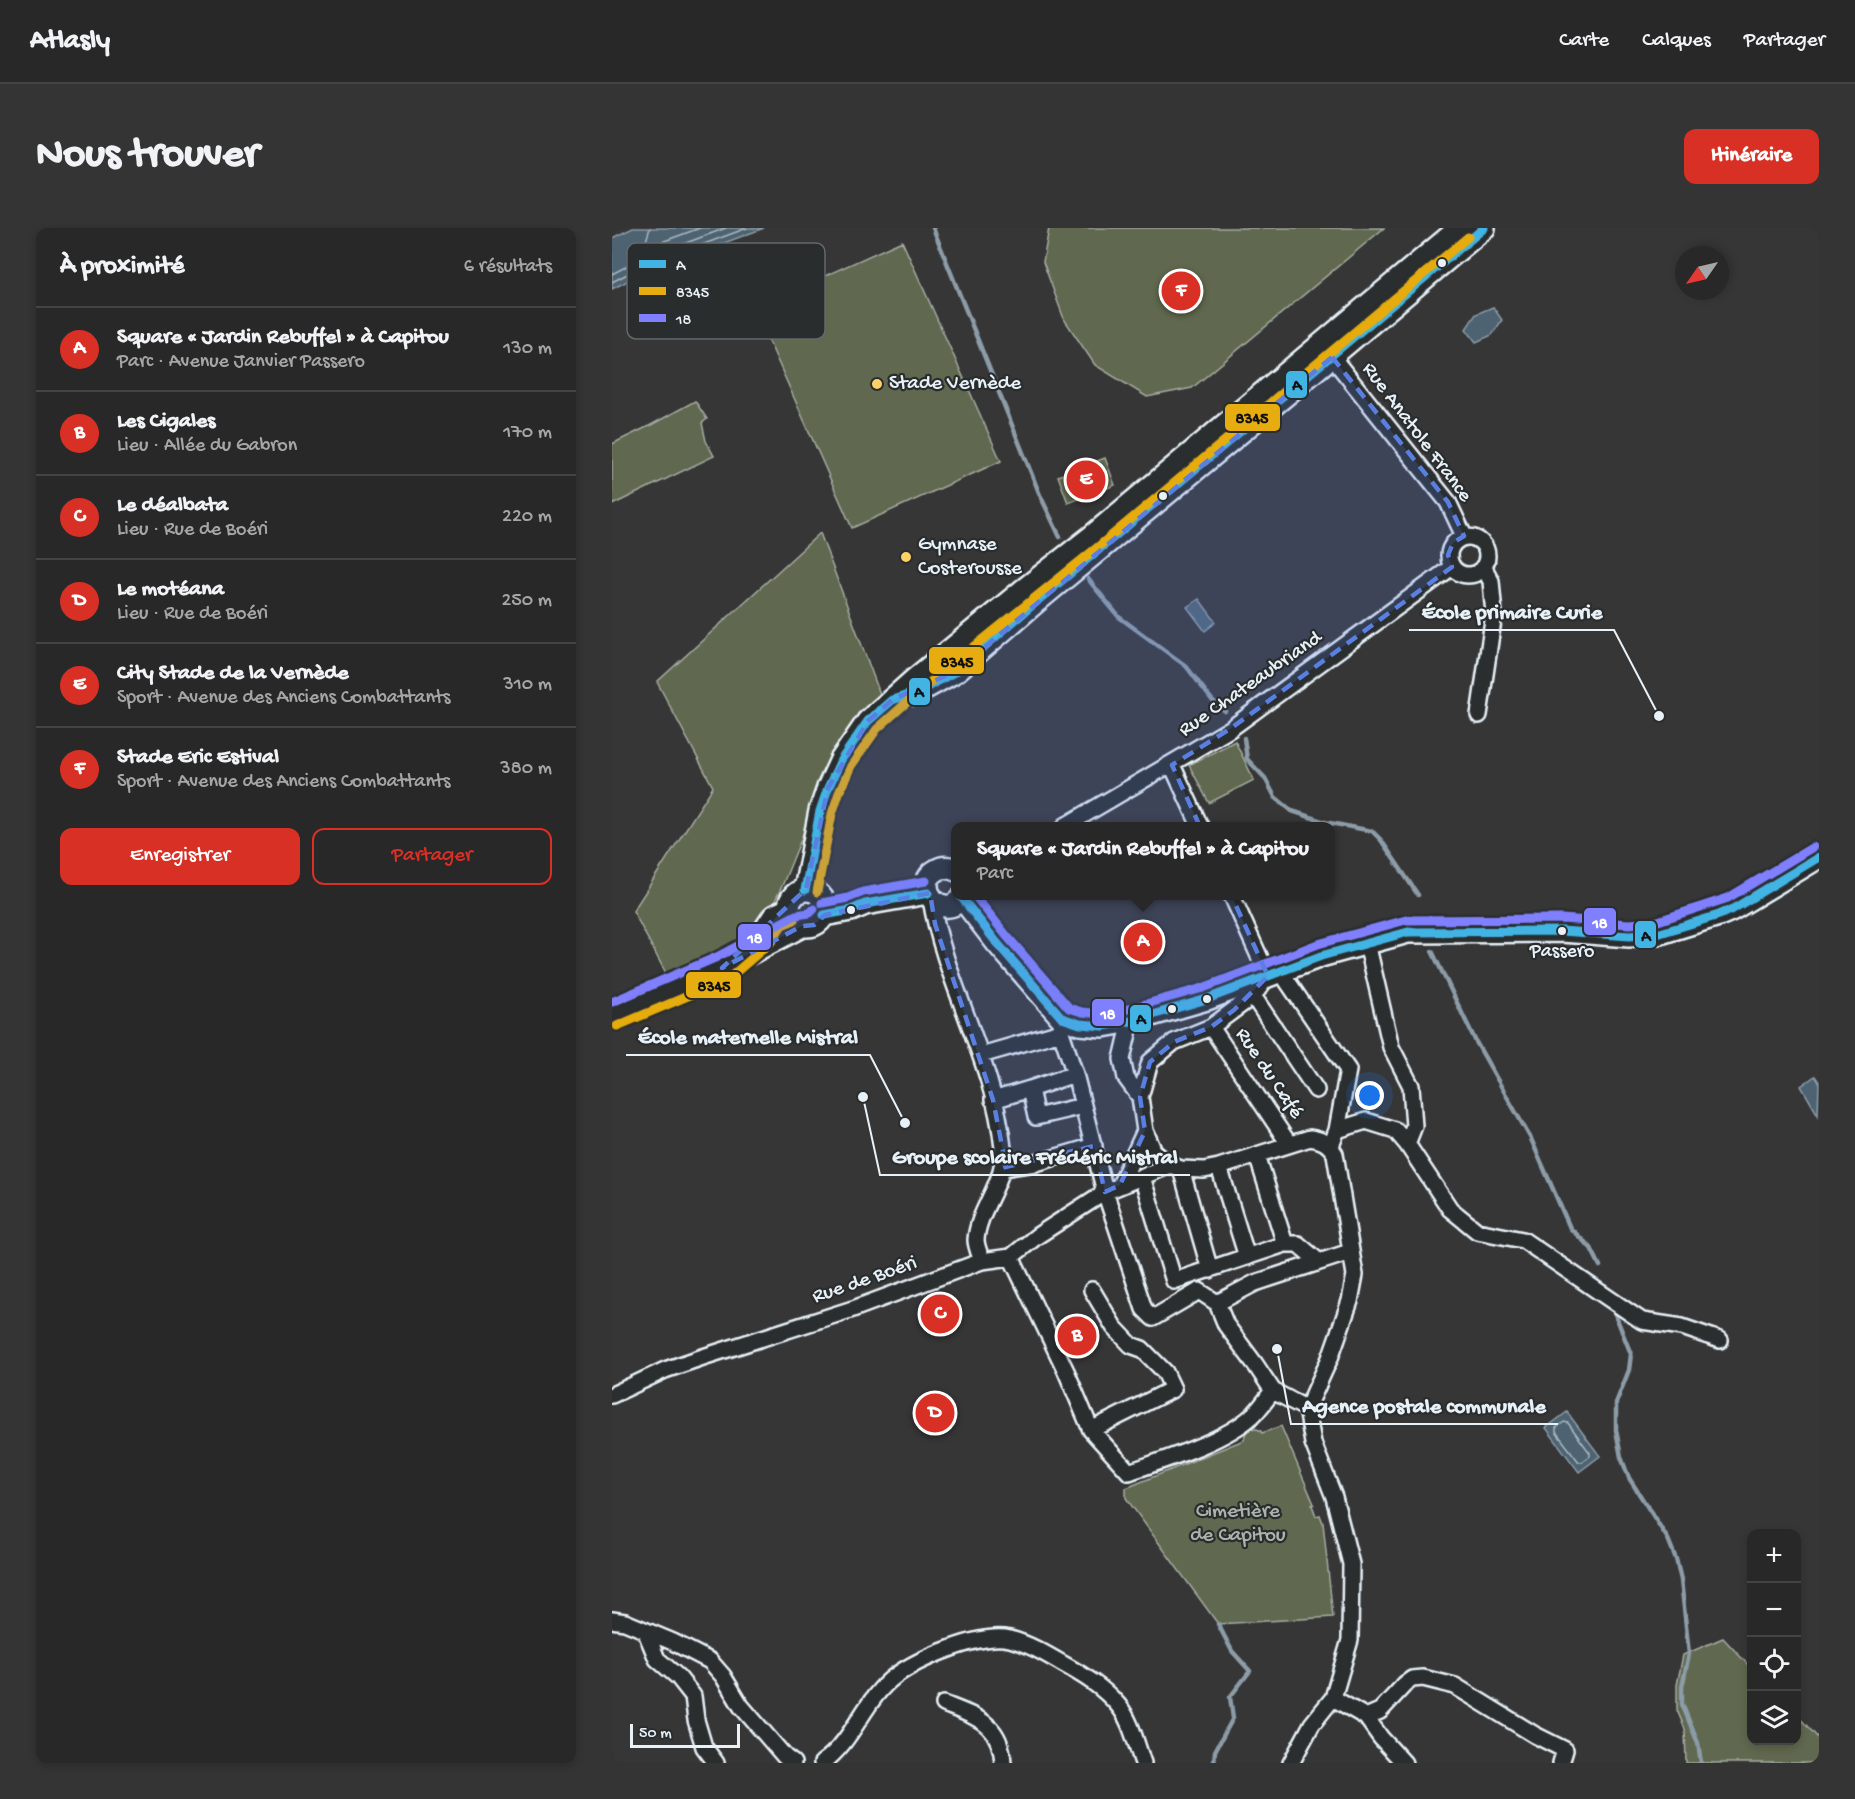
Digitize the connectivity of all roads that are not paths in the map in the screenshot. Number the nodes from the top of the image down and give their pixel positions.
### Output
1 (1460, 228) edge
2 (1484, 228) edge
3 (1332, 357) junction
4 (1464, 536) junction
5 (1452, 567) junction
6 (1484, 568) junction
7 (892, 700) junction
8 (1479, 715) dead end
9 (1172, 765) junction
10 (1072, 822) edge
11 (1198, 822) edge
12 (1819, 857) edge
13 (951, 868) edge
14 (806, 890) junction
15 (929, 896) junction
16 (960, 900) edge
17 (965, 900) edge
18 (1234, 900) edge
19 (789, 909) junction
20 (824, 915) junction
21 (802, 926) junction
22 (1367, 943) junction
23 (722, 968) junction
24 (1275, 974) junction
25 (1252, 996) junction
26 (612, 1015) edge
27 (1131, 1021) junction
28 (1061, 1025) junction
29 (1211, 1027) junction
30 (981, 1055) junction
31 (1075, 1074) junction
32 (1030, 1089) junction
33 (1316, 1090) dead end
34 (1140, 1097) junction
35 (993, 1100) junction
36 (1083, 1106) junction
37 (1337, 1130) junction
38 (1145, 1131) junction
39 (1290, 1144) junction
40 (1407, 1144) junction
41 (1094, 1146) junction
42 (1330, 1146) junction
43 (1257, 1155) junction
44 (1176, 1167) junction
45 (1219, 1167) junction
46 (1002, 1168) junction
47 (1142, 1177) junction
48 (1120, 1185) junction
49 (1105, 1192) junction
50 (1285, 1244) junction
51 (1350, 1252) junction
52 (1011, 1257) junction
53 (1247, 1257) junction
54 (982, 1261) junction
55 (1318, 1261) junction
56 (1210, 1270) junction
57 (1092, 1290) dead end
58 (1217, 1303) junction
59 (1720, 1340) dead end
60 (1273, 1391) junction
61 (612, 1395) edge
62 (1307, 1409) junction
63 (1090, 1430) junction
64 (612, 1620) edge
65 (645, 1630) junction
66 (1333, 1698) junction
67 (944, 1704) dead end
68 (1366, 1717) junction
69 (716, 1763) edge
70 (793, 1763) edge
71 (822, 1763) edge
72 (1003, 1763) edge
73 (1143, 1763) edge
74 (1291, 1763) edge
75 (1404, 1763) edge
76 (1561, 1763) edge

1 - 7 main road
2 - 3 main road
3 - 4 street, Rue Anatole France
3 - 7 main road
4 - 5 street
4 - 6 street
5 - 6 street
5 - 9 street, Rue Chateaubriand
6 - 8 street
7 - 14 main road
9 - 10 street, Rue Chateaubriand
9 - 11 street
12 - 22 main road
13 - 15 main road
14 - 19 main road
14 - 20 main road
15 - 16 main road
15 - 20 main road
15 - 30 street
17 - 28 main road
18 - 24 street
19 - 21 main road
19 - 23 main road
20 - 21 main road
21 - 23 main road
22 - 24 main road
22 - 40 street
23 - 26 main road
24 - 25 street
24 - 27 main road
24 - 37 street
25 - 29 street
25 - 33 street
27 - 28 main road
27 - 34 street
28 - 30 street
28 - 31 street
29 - 34 street
29 - 39 street, Rue du Café
30 - 35 street
31 - 32 street
31 - 36 street
32 - 35 street
32 - 36 street
34 - 38 street
35 - 46 street
36 - 41 street
37 - 40 street
37 - 42 street
38 - 44 street
38 - 48 street
39 - 42 street
39 - 43 street
40 - 59 street
41 - 46 street
41 - 49 street
42 - 51 street
43 - 45 street
43 - 50 street
44 - 45 street
44 - 47 street
44 - 56 street
45 - 53 street
46 - 54 street
47 - 48 street
47 - 56 street
48 - 49 street
49 - 52 street
49 - 58 street
50 - 53 street
50 - 55 street
51 - 55 street
51 - 62 street
52 - 54 street, Rue de Boéri
52 - 63 street
53 - 56 street
54 - 61 street, Rue de Boéri
55 - 58 street
57 - 63 street
58 - 60 street
60 - 62 street
60 - 63 street
62 - 66 street
64 - 65 street
65 - 69 street
65 - 70 street
66 - 68 street
66 - 74 street
67 - 72 street
68 - 75 street
68 - 76 street
71 - 73 street

